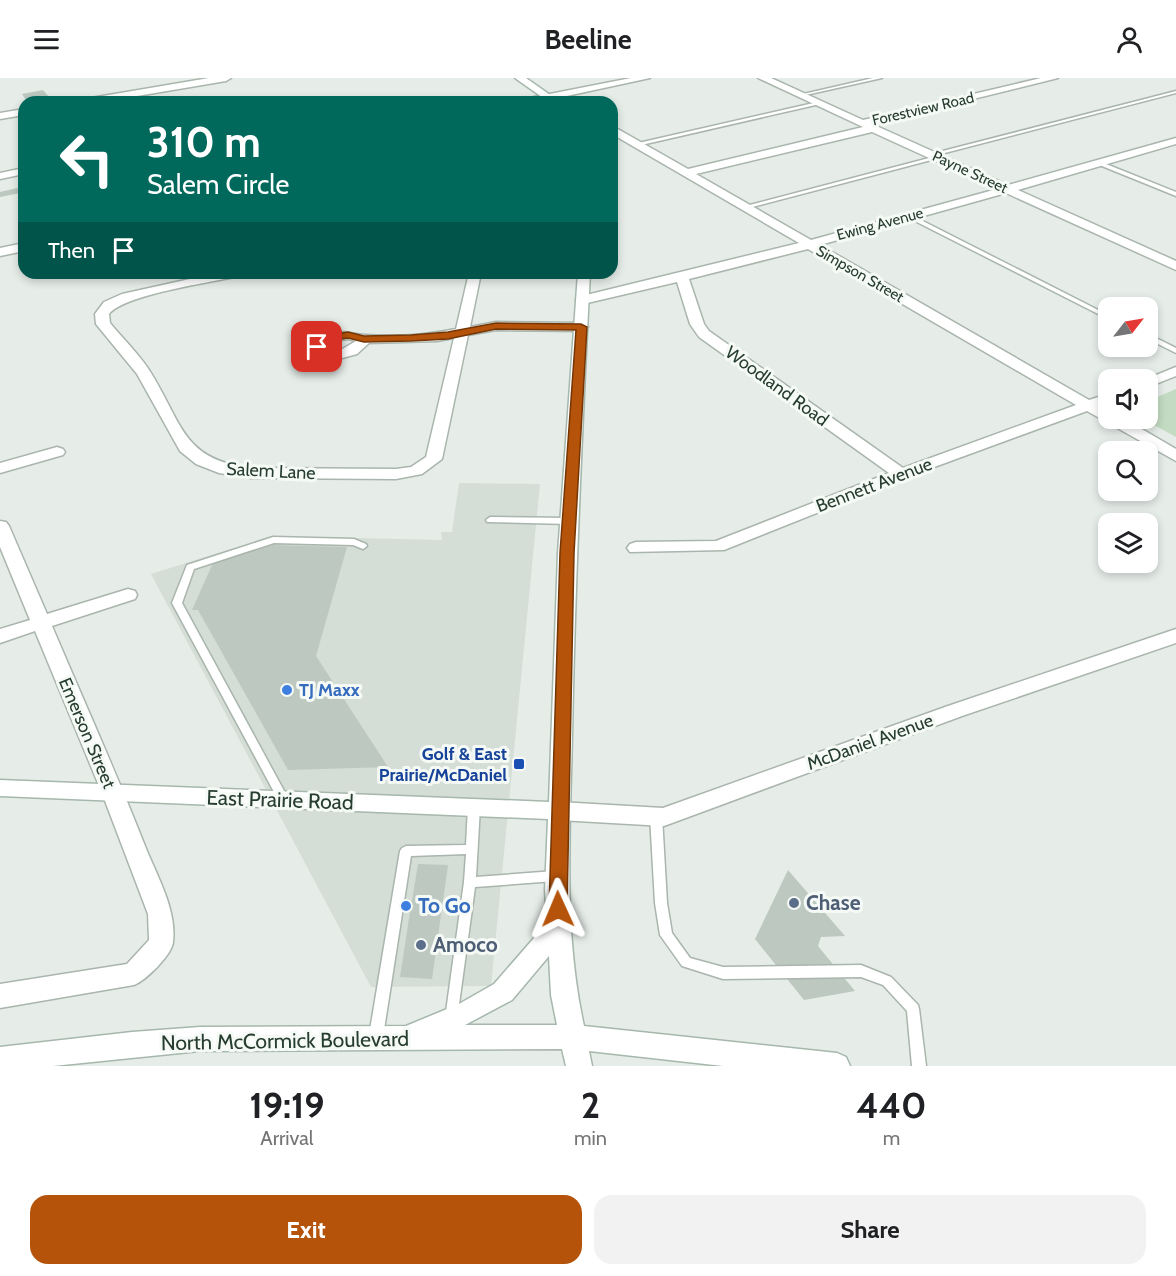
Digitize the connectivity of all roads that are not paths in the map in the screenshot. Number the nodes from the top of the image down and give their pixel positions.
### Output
1 (165, 78) edge
2 (226, 78) edge
3 (520, 78) edge
4 (645, 78) edge
5 (763, 78) edge
6 (880, 78) edge
7 (1053, 78) edge
8 (175, 87) junction
9 (1176, 92) edge
10 (801, 95) junction
11 (121, 96) edge
12 (546, 96) edge
13 (569, 96) edge
14 (818, 103) junction
15 (18, 113) edge
16 (0, 116) edge
17 (862, 123) junction
18 (874, 128) junction
19 (618, 133) edge
20 (1176, 141) edge
21 (637, 144) junction
22 (935, 156) junction
23 (1099, 163) junction
24 (18, 172) edge
25 (687, 174) junction
26 (0, 176) edge
27 (1007, 189) junction
28 (1176, 194) edge
29 (745, 207) junction
30 (909, 216) junction
31 (807, 244) junction
32 (18, 248) edge
33 (0, 252) edge
34 (1176, 266) edge
35 (682, 277) junction
36 (207, 279) edge
37 (474, 279) edge
38 (584, 279) edge
39 (583, 300) junction
40 (1098, 312) edge
41 (581, 327) junction
42 (462, 333) junction
43 (364, 339) dead end
44 (1158, 341) edge
45 (1176, 351) edge
46 (1176, 371) edge
47 (1158, 379) edge
48 (1098, 402) edge
49 (1090, 406) junction
50 (1098, 411) edge
51 (1129, 429) edge
52 (57, 452) dead end
53 (1176, 456) edge
54 (0, 468) edge
55 (901, 474) junction
56 (490, 520) dead end
57 (569, 521) junction
58 (0, 526) edge
59 (363, 546) dead end
60 (636, 548) dead end
61 (128, 596) dead end
62 (41, 622) junction
63 (0, 636) edge
64 (1176, 636) edge
65 (0, 788) edge
66 (113, 793) junction
67 (284, 800) junction
68 (474, 807) junction
69 (559, 811) junction
70 (656, 816) junction
71 (472, 849) junction
72 (558, 876) junction
73 (470, 882) junction
74 (558, 928) junction
75 (0, 996) edge
76 (450, 1029) junction
77 (571, 1037) junction
78 (375, 1040) junction
79 (0, 1060) edge
80 (579, 1066) edge
81 (837, 1066) edge
82 (919, 1066) edge

1 - 8 street
2 - 8 street
3 - 12 street
4 - 13 street
5 - 10 street, Payne Street
6 - 10 lane
7 - 17 street, Forestview Road
8 - 11 street
9 - 22 lane
10 - 14 street, Payne Street
14 - 17 street, Payne Street
14 - 21 lane
15 - 16 street
17 - 18 street, Payne Street
18 - 22 street, Payne Street
18 - 25 street, Forestview Road
19 - 21 street, Simpson Street
20 - 23 street, Ewing Avenue
21 - 25 street, Simpson Street
22 - 27 street, Payne Street
22 - 29 lane
23 - 27 street, Ewing Avenue
23 - 28 lane
24 - 26 street
25 - 29 street, Simpson Street
27 - 30 street, Ewing Avenue
27 - 34 street, Payne Street
29 - 31 street, Simpson Street
30 - 31 street, Ewing Avenue
30 - 40 lane
31 - 35 street, Ewing Avenue
31 - 49 street, Simpson Street
32 - 33 street
35 - 39 street, Ewing Avenue
35 - 55 street, Woodland Road
36 - 42 street, Salem Lane
37 - 42 street, Salem Lane
38 - 39 street
39 - 41 street
41 - 42 street
41 - 57 street
42 - 43 street
44 - 45 lane
46 - 47 street
48 - 49 street, Bennett Avenue
49 - 50 street, Simpson Street
49 - 55 street, Bennett Avenue
51 - 53 street, Simpson Street
52 - 54 street
55 - 60 street, Bennett Avenue
56 - 57 lane
57 - 69 street
58 - 62 street, Emerson Street
59 - 67 lane
61 - 62 street
62 - 63 street
62 - 66 street, Emerson Street
64 - 70 street, McDaniel Avenue
65 - 66 street, East Prairie Road
66 - 67 street, East Prairie Road
66 - 75 street, Emerson Street
67 - 68 street, East Prairie Road
68 - 69 street, East Prairie Road
68 - 71 lane
69 - 70 street, McDaniel Avenue
69 - 72 street
70 - 82 lane
71 - 73 lane
71 - 78 lane
72 - 73 lane
72 - 74 street
73 - 76 lane
74 - 76 street
74 - 77 street
76 - 77 street, North McCormick Boulevard
76 - 78 street, North McCormick Boulevard
77 - 80 street
77 - 81 street, North McCormick Boulevard
78 - 79 street, North McCormick Boulevard

